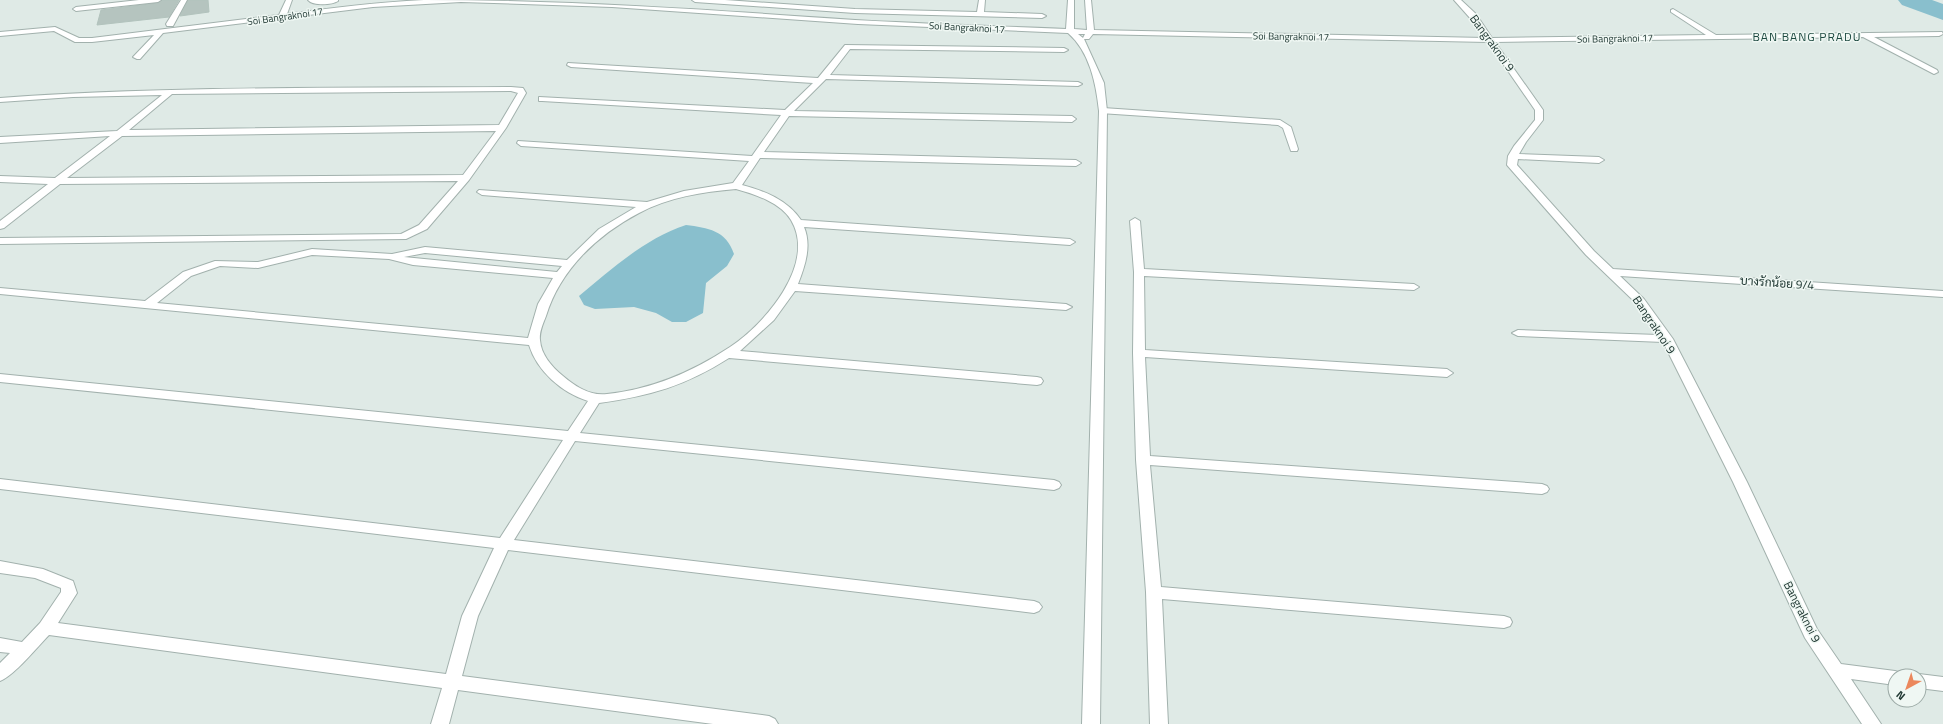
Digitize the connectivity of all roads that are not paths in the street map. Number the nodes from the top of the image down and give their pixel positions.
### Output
1 (158, 0) edge
2 (184, 0) edge
3 (289, 0) edge
4 (311, 0) edge
5 (344, 0) edge
6 (695, 0) edge
7 (698, 0) edge
8 (982, 0) edge
9 (1071, 0) edge
10 (1088, 0) edge
11 (1457, 0) edge
12 (76, 9) dead end
13 (1673, 11) dead end
14 (980, 14) junction
15 (240, 16) dead end
16 (1042, 16) dead end
17 (282, 17) junction
18 (170, 24) junction
19 (101, 32) dead end
20 (160, 32) junction
21 (1070, 32) junction
22 (1091, 32) junction
23 (0, 34) edge
24 (1939, 34) dead end
25 (1865, 36) junction
26 (1714, 37) junction
27 (1490, 40) junction
28 (1082, 41) junction
29 (1064, 50) dead end
30 (137, 57) dead end
31 (571, 64) dead end
32 (1934, 72) dead end
33 (822, 79) junction
34 (1078, 84) dead end
35 (170, 92) junction
36 (542, 98) dead end
37 (0, 100) edge
38 (1103, 111) junction
39 (787, 113) junction
40 (1072, 119) dead end
41 (502, 128) junction
42 (121, 133) junction
43 (0, 140) edge
44 (521, 143) dead end
45 (1294, 149) dead end
46 (1513, 156) junction
47 (756, 157) junction
48 (1599, 160) dead end
49 (1076, 163) dead end
50 (466, 178) junction
51 (0, 179) edge
52 (57, 181) junction
53 (736, 186) junction
54 (482, 192) dead end
55 (648, 206) junction
56 (1135, 221) dead end
57 (797, 223) junction
58 (0, 226) edge
59 (0, 240) edge
60 (1070, 242) dead end
61 (389, 256) junction
62 (569, 263) junction
63 (1139, 272) junction
64 (1612, 272) junction
65 (559, 275) junction
66 (791, 287) junction
67 (1414, 287) dead end
68 (0, 291) edge
69 (1943, 294) edge
70 (146, 306) junction
71 (1066, 307) dead end
72 (1518, 333) dead end
73 (1667, 339) junction
74 (534, 342) junction
75 (1139, 353) junction
76 (729, 354) junction
77 (1447, 374) dead end
78 (0, 378) edge
79 (1037, 381) dead end
80 (595, 399) junction
81 (571, 436) junction
82 (1143, 460) junction
83 (0, 484) edge
84 (1054, 485) dead end
85 (1542, 489) dead end
86 (504, 543) junction
87 (0, 567) edge
88 (1154, 592) junction
89 (1034, 607) dead end
90 (1504, 622) dead end
91 (46, 628) junction
92 (0, 645) edge
93 (27, 649) junction
94 (1836, 670) junction
95 (0, 674) edge
96 (1887, 677) edge
97 (1927, 682) edge
98 (450, 683) junction
99 (1943, 684) edge
100 (440, 724) edge
101 (769, 724) edge
102 (1091, 724) edge
103 (1159, 724) edge
104 (1872, 724) edge

1 - 12 street
2 - 18 street
3 - 17 street
4 - 5 street
6 - 7 street
7 - 14 street
8 - 14 street
9 - 21 street
10 - 22 street
11 - 27 street, Bangraknoi 9
13 - 26 street
14 - 16 street
15 - 18 street
17 - 20 street, Soi Bangraknoi 17
17 - 21 street, Soi Bangraknoi 17
18 - 19 street
20 - 23 street, Soi Bangraknoi 17
20 - 30 street
21 - 22 street, Soi Bangraknoi 17
21 - 28 street
22 - 27 street, Soi Bangraknoi 17
22 - 28 street
24 - 25 street, Soi Bangraknoi 17
25 - 26 street, Soi Bangraknoi 17
25 - 32 street
26 - 27 street, Soi Bangraknoi 17
27 - 46 street, Bangraknoi 9
28 - 38 street
29 - 33 street
31 - 33 street
33 - 34 street
33 - 39 street
35 - 37 street
35 - 41 street
35 - 42 street
36 - 39 street
38 - 45 street
38 - 102 street
39 - 40 street
39 - 47 street
41 - 42 street
41 - 50 street
42 - 43 street
42 - 52 street
44 - 47 street
46 - 48 street
46 - 64 street, Bangraknoi 9
47 - 49 street
47 - 53 street
50 - 52 street
50 - 59 street
51 - 52 street
52 - 58 street
53 - 55 street
53 - 57 street
54 - 55 street
55 - 62 street
56 - 63 street
57 - 60 street
57 - 66 street
61 - 62 street
61 - 65 street
61 - 70 street
62 - 65 street
63 - 67 street
63 - 75 street
64 - 69 street, บางรักน้อย 9/4
64 - 73 street, Bangraknoi 9
65 - 74 street
66 - 71 street
66 - 76 street
68 - 70 street
70 - 74 street
72 - 73 street
73 - 94 street, Bangraknoi 9
74 - 80 street
75 - 77 street
75 - 82 street
76 - 79 street
76 - 80 street
78 - 81 street
80 - 81 street
81 - 84 street
81 - 86 street
82 - 85 street
82 - 88 street
83 - 86 street
86 - 89 street
86 - 98 street
87 - 91 street
88 - 90 street
88 - 103 street
91 - 93 street
91 - 98 street
92 - 93 street
93 - 95 street
94 - 96 street
94 - 104 street, Bangraknoi 9
97 - 99 street
98 - 100 street
98 - 101 street

